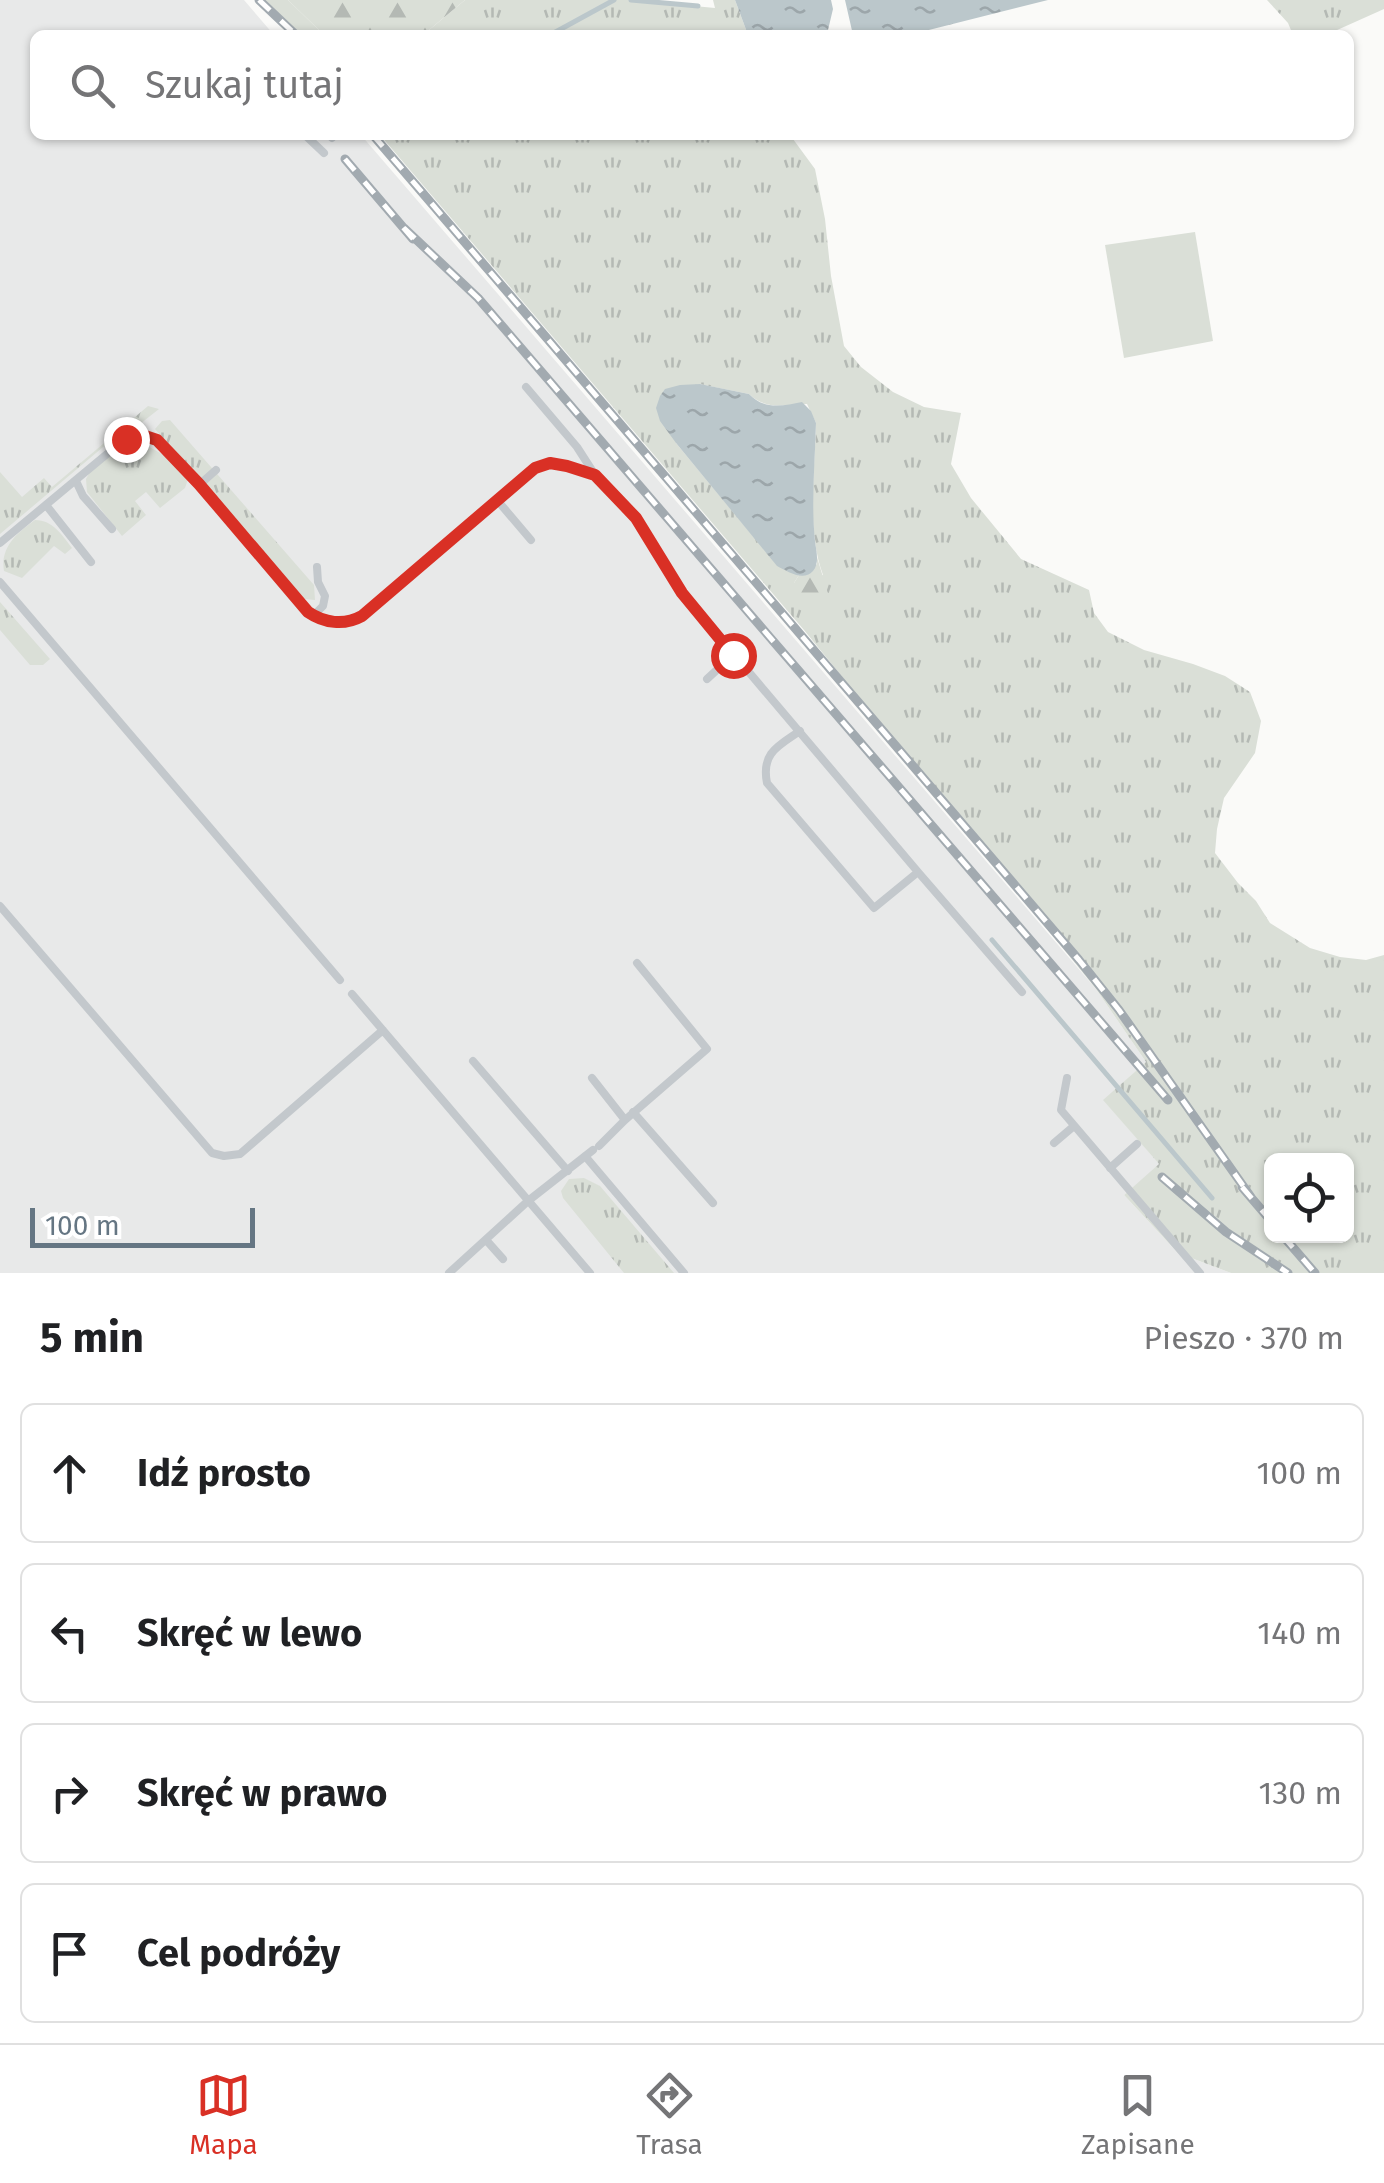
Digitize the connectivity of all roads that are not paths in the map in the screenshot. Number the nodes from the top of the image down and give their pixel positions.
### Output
1 (310, 140) edge
2 (324, 153) dead end
3 (526, 387) dead end
4 (216, 470) dead end
5 (595, 475) junction
6 (76, 481) junction
7 (199, 484) junction
8 (497, 500) junction
9 (46, 505) junction
10 (112, 530) dead end
11 (532, 540) dead end
12 (0, 543) edge
13 (91, 562) dead end
14 (317, 567) dead end
15 (0, 582) edge
16 (313, 616) junction
17 (733, 655) junction
18 (707, 679) dead end
19 (800, 731) junction
20 (918, 872) junction
21 (0, 906) edge
22 (637, 962) dead end
23 (340, 980) dead end
24 (1022, 992) dead end
25 (352, 994) dead end
26 (383, 1030) junction
27 (472, 1060) dead end
28 (592, 1078) dead end
29 (1067, 1078) dead end
30 (633, 1112) junction
31 (625, 1120) junction
32 (1074, 1126) junction
33 (1054, 1143) dead end
34 (1136, 1144) dead end
35 (592, 1151) junction
36 (1110, 1168) junction
37 (568, 1171) junction
38 (528, 1201) junction
39 (713, 1203) dead end
40 (486, 1241) junction
41 (503, 1259) dead end
42 (452, 1272) edge
43 (590, 1273) edge
44 (684, 1273) edge
45 (1200, 1273) edge

1 - 2 lane
3 - 5 lane
4 - 7 lane
5 - 8 lane
5 - 17 lane
6 - 7 lane
6 - 9 lane
6 - 10 lane
7 - 16 lane
8 - 11 lane
8 - 16 lane
9 - 12 lane
9 - 13 lane
14 - 16 lane
15 - 23 lane
17 - 18 lane
17 - 19 lane
19 - 20 lane
19 - 20 lane
20 - 24 lane
21 - 26 lane
22 - 30 lane
25 - 26 lane
26 - 38 lane
27 - 37 lane
28 - 31 lane
29 - 32 lane
30 - 31 lane
30 - 39 lane
31 - 35 lane
32 - 33 lane
32 - 36 lane
34 - 36 lane
35 - 37 lane
35 - 44 lane
36 - 45 lane
37 - 38 lane
38 - 40 lane
38 - 43 lane
40 - 41 lane
40 - 42 lane

